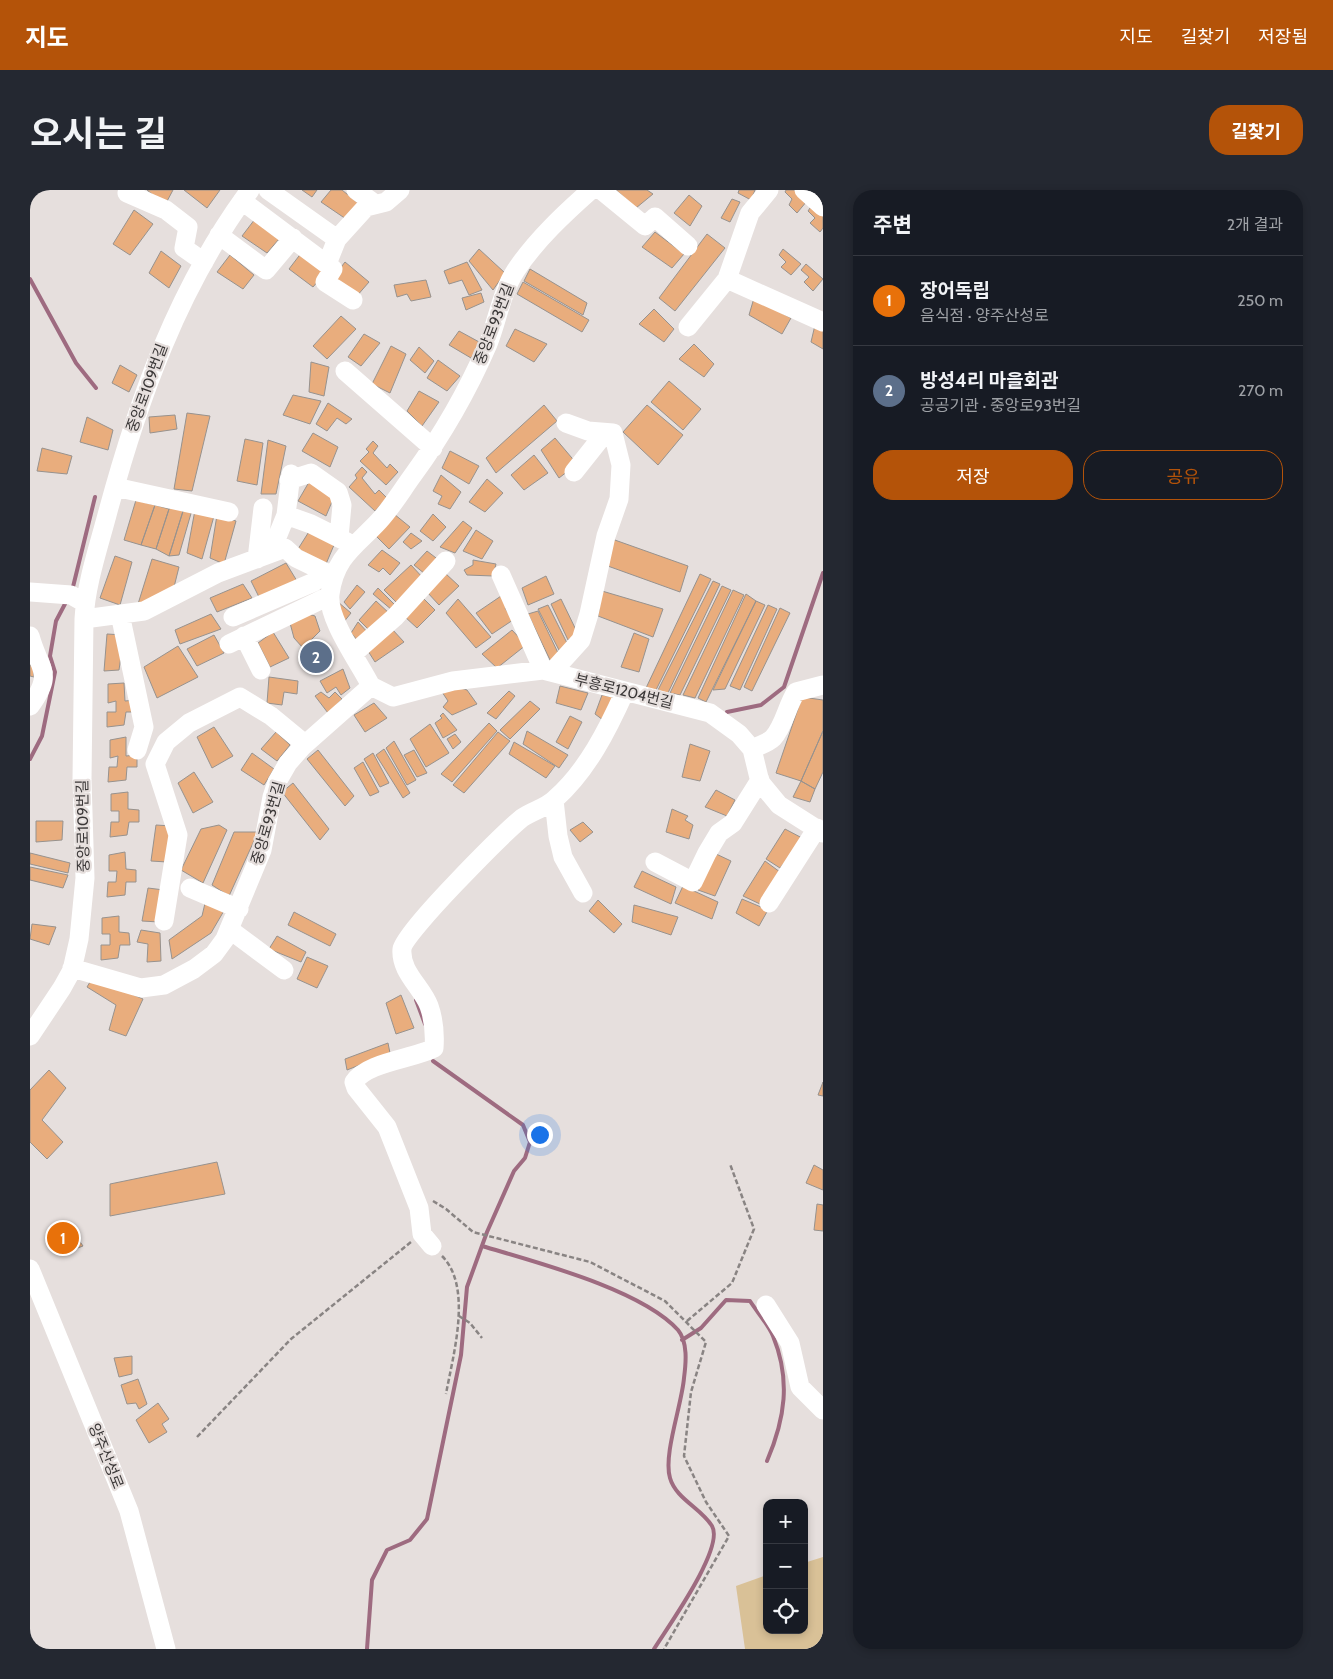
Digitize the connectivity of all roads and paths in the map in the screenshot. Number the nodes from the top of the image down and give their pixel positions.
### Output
1 (268, 190) edge
2 (356, 190) edge
3 (400, 190) edge
4 (769, 190) edge
5 (804, 190) edge
6 (588, 191) edge
7 (127, 194) dead end
8 (246, 195) edge
9 (375, 204) junction
10 (823, 206) edge
11 (219, 235) junction
12 (293, 238) junction
13 (336, 239) junction
14 (688, 246) dead end
15 (204, 262) junction
16 (327, 264) junction
17 (727, 279) junction
18 (353, 300) dead end
19 (823, 322) edge
20 (688, 327) dead end
21 (345, 371) dead end
22 (566, 423) dead end
23 (609, 433) junction
24 (433, 448) junction
25 (574, 472) dead end
26 (115, 487) junction
27 (263, 508) dead end
28 (229, 512) dead end
29 (286, 515) junction
30 (345, 541) junction
31 (264, 556) junction
32 (446, 561) dead end
33 (329, 574) junction
34 (501, 575) dead end
35 (30, 592) edge
36 (330, 596) junction
37 (75, 603) junction
38 (120, 614) junction
39 (233, 617) dead end
40 (30, 636) edge
41 (354, 653) junction
42 (262, 670) dead end
43 (547, 671) junction
44 (823, 685) edge
45 (371, 686) junction
46 (625, 691) junction
47 (30, 706) edge
48 (305, 744) junction
49 (752, 749) junction
50 (137, 750) dead end
51 (760, 780) junction
52 (554, 800) junction
53 (820, 831) edge
54 (655, 862) dead end
55 (190, 888) dead end
56 (583, 893) dead end
57 (769, 903) dead end
58 (239, 910) junction
59 (164, 921) dead end
60 (229, 929) junction
61 (72, 968) junction
62 (284, 970) dead end
63 (30, 1036) edge
64 (730, 1164) dead end
65 (412, 1188) junction
66 (427, 1240) junction
67 (30, 1269) edge
68 (766, 1305) dead end
69 (459, 1316) junction
70 (687, 1321) junction
71 (482, 1338) dead end
72 (446, 1394) dead end
73 (823, 1410) edge
74 (197, 1437) dead end
75 (166, 1649) edge
76 (664, 1649) edge

1 - 13 street
2 - 9 street
3 - 9 street
4 - 17 street
5 - 10 street
6 - 14 street
6 - 24 street, 중앙로93번길
7 - 15 street
8 - 11 street, 중앙로109번길
8 - 12 street
9 - 13 street
11 - 12 street
11 - 15 street, 중앙로109번길
12 - 16 street
13 - 16 street
15 - 26 street, 중앙로109번길
16 - 18 street
17 - 19 street
17 - 20 street
21 - 24 street
22 - 23 street
23 - 25 street
23 - 43 street
24 - 30 street, 중앙로93번길
26 - 28 street
26 - 37 street, 중앙로109번길
27 - 31 street
29 - 30 street
29 - 30 street
29 - 31 street
30 - 33 street, 중앙로93번길
31 - 33 street
31 - 38 street
32 - 41 street
33 - 36 street, 중앙로93번길
33 - 39 street
34 - 43 street
35 - 37 street
36 - 41 street, 중앙로93번길
36 - 42 street
37 - 38 street
37 - 61 street, 중앙로109번길
38 - 50 street
40 - 47 street
41 - 45 street, 중앙로93번길
43 - 45 street, 부흥로1204번길
43 - 46 street, 부흥로1204번길
44 - 49 street
45 - 48 street, 중앙로93번길
46 - 49 street, 부흥로1204번길
46 - 52 street
48 - 58 street, 중앙로93번길
48 - 59 street
49 - 51 street, 부흥로1204번길
51 - 53 street, 부흥로1204번길
51 - 54 street
52 - 56 street
52 - 65 street
53 - 57 street
55 - 58 street
58 - 60 street, 중앙로93번길
60 - 61 street, 중앙로93번길
60 - 62 street
61 - 63 street, 중앙로109번길
64 - 70 path
65 - 66 street
65 - 70 path
66 - 69 path
66 - 74 path
67 - 75 street, 양주산성로
68 - 73 street
69 - 71 path
69 - 72 path
70 - 76 path

